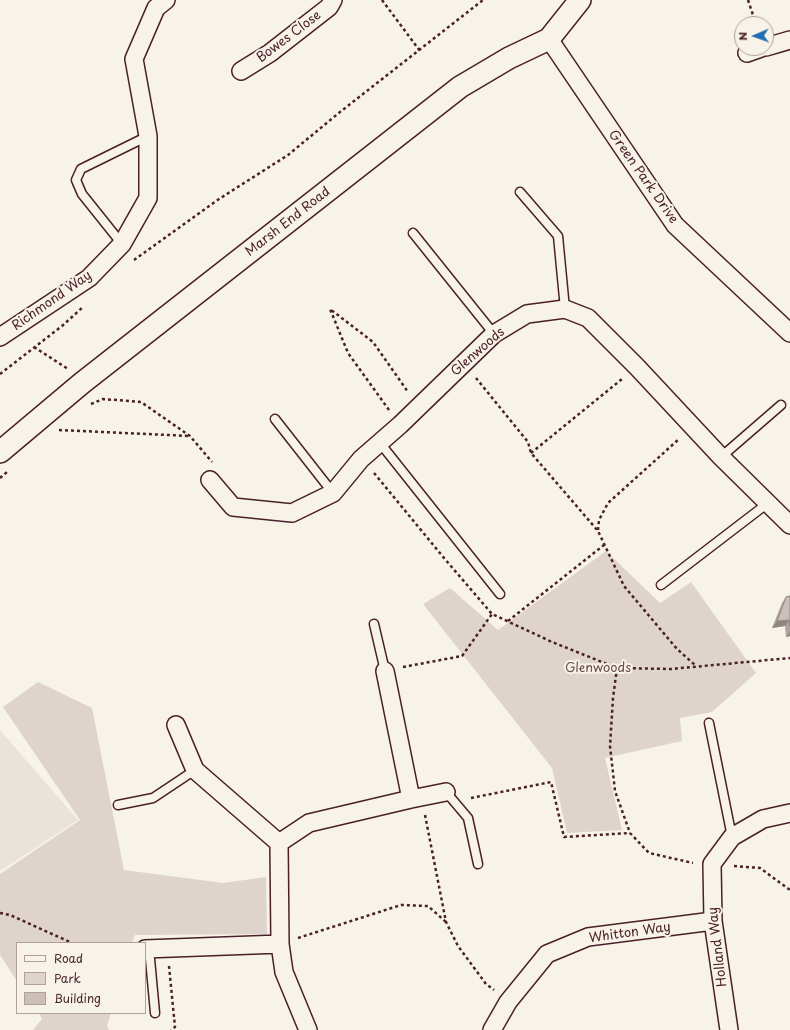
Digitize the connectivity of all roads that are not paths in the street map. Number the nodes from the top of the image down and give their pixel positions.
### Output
1 (166, 0) edge
2 (334, 0) edge
3 (580, 0) edge
4 (549, 39) junction
5 (790, 40) edge
6 (774, 45) edge
7 (241, 71) dead end
8 (148, 136) junction
9 (520, 192) dead end
10 (412, 233) dead end
11 (122, 244) junction
12 (565, 309) junction
13 (790, 333) edge
14 (494, 334) junction
15 (0, 337) edge
16 (781, 405) dead end
17 (275, 419) dead end
18 (380, 443) junction
19 (0, 452) edge
20 (721, 457) junction
21 (210, 480) road end
22 (333, 492) junction
23 (768, 503) junction
24 (790, 526) edge
25 (661, 585) dead end
26 (500, 594) dead end
27 (374, 624) dead end
28 (385, 671) joint
29 (709, 723) dead end
30 (176, 725) dead end
31 (194, 770) junction
32 (450, 797) joint
33 (416, 798) junction
34 (118, 805) dead end
35 (790, 813) edge
36 (732, 837) junction
37 (279, 843) junction
38 (478, 864) dead end
39 (713, 921) junction
40 (280, 944) junction
41 (147, 948) edge
42 (155, 1013) dead end
43 (308, 1030) edge
44 (492, 1030) edge
45 (729, 1030) edge

1 - 8 street, Richmond Way
2 - 7 street, Bowes Close
3 - 4 street, Marsh End Road
4 - 13 street, Green Park Drive
4 - 19 street, Marsh End Road
5 - 6 street
8 - 11 street, Richmond Way
8 - 11 lane
9 - 12 lane
10 - 14 lane
11 - 15 street, Richmond Way
12 - 14 street, Glenwoods
12 - 20 street, Glenwoods
14 - 18 street, Glenwoods
16 - 20 lane
17 - 22 lane
18 - 22 street, Glenwoods
18 - 26 lane
20 - 23 street, Glenwoods
21 - 22 street, Glenwoods
23 - 24 street, Glenwoods
23 - 25 lane
27 - 28 lane
28 - 33 street
29 - 36 lane
30 - 31 street
31 - 34 lane
31 - 37 street
32 - 33 street
32 - 38 lane
33 - 37 street
35 - 36 street
36 - 39 street, Holland Way
37 - 40 street
39 - 44 street, Whitton Way
39 - 45 street, Holland Way
40 - 41 street
40 - 43 street
41 - 42 lane

